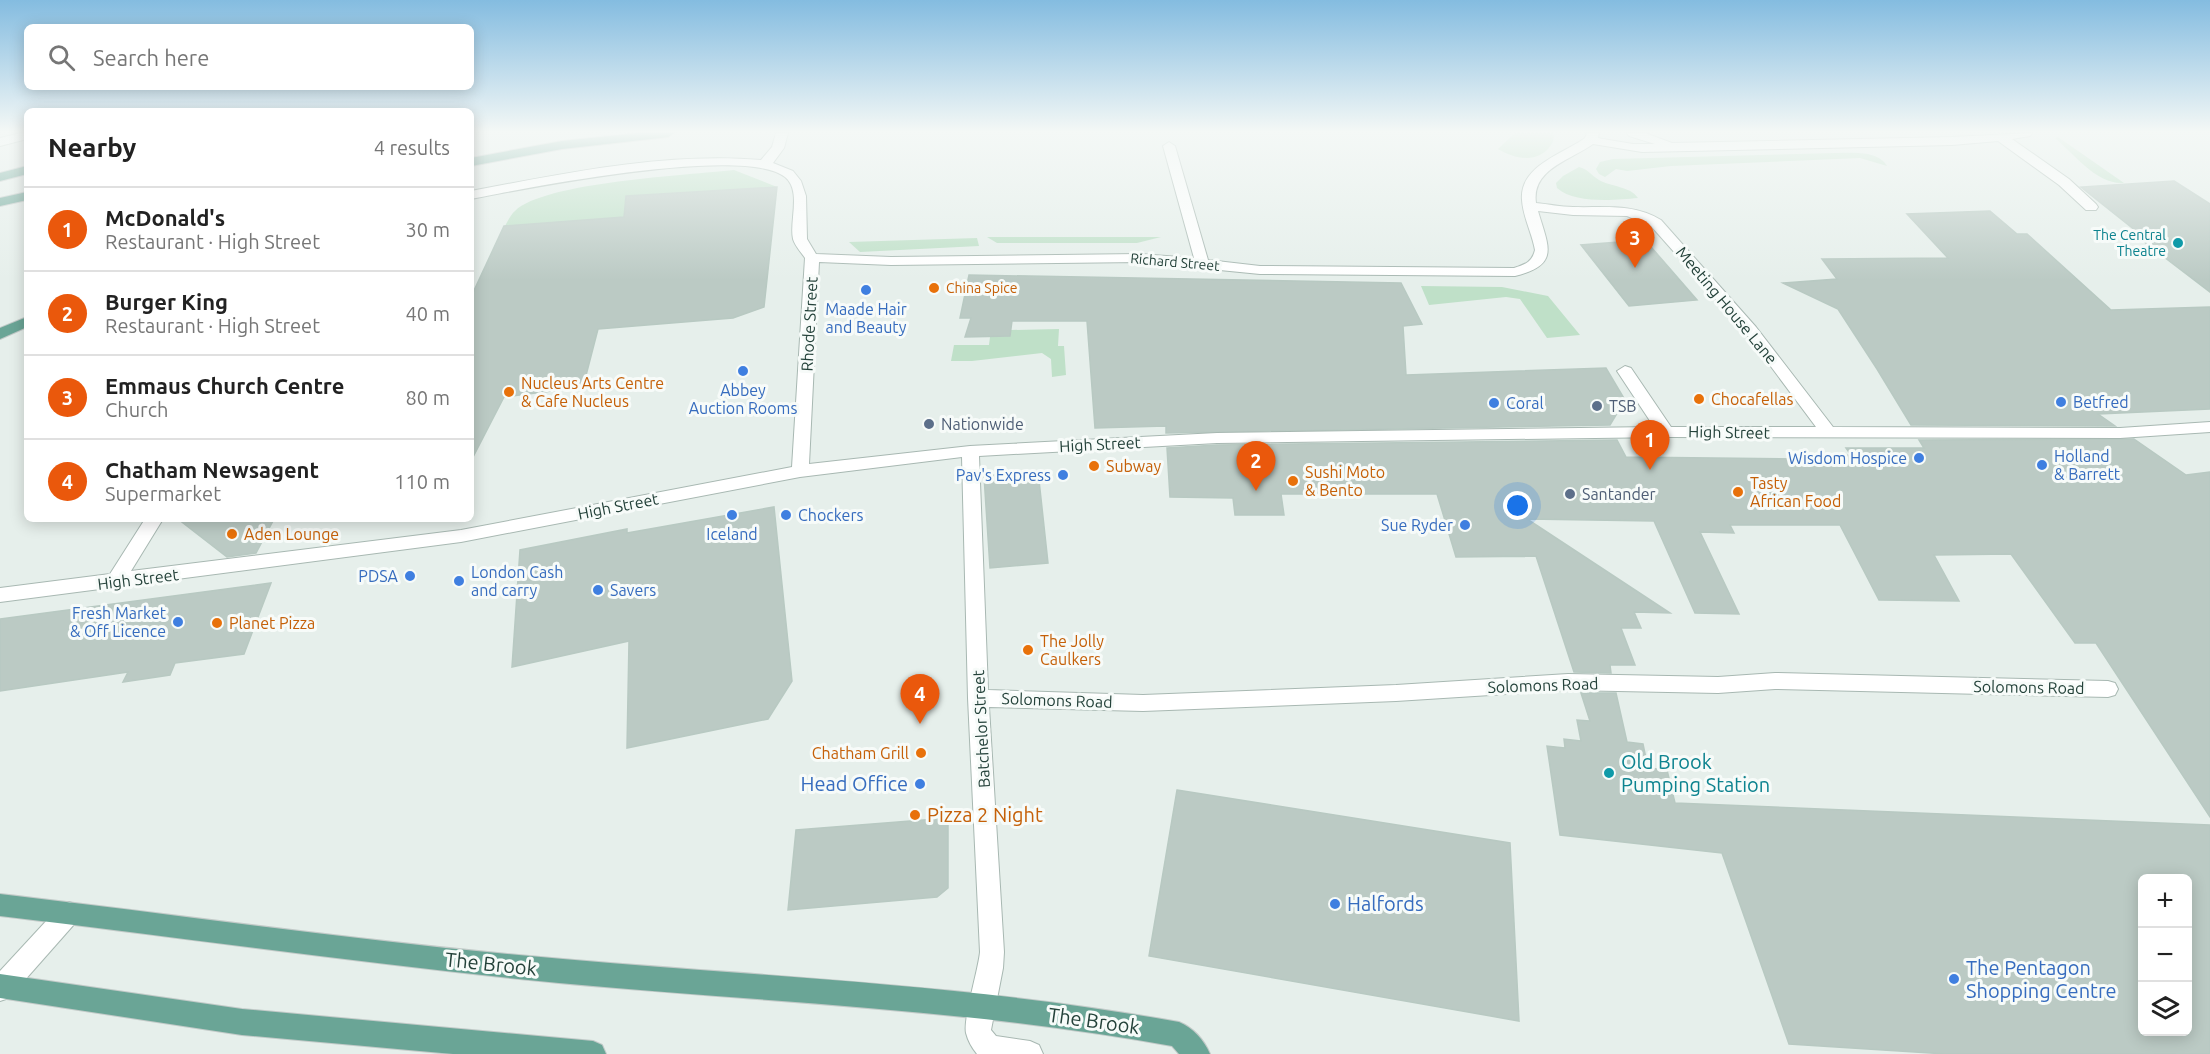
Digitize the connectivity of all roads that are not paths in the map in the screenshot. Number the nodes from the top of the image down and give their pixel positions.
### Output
1 (552, 182) edge
2 (795, 182) edge
3 (1175, 182) edge
4 (1531, 182) edge
5 (2064, 182) edge
6 (474, 195) edge
7 (24, 197) edge
8 (0, 202) edge
9 (1531, 206) junction
10 (2091, 207) dead end
11 (1184, 240) junction
12 (812, 258) junction
13 (1176, 260) junction
14 (1202, 263) junction
15 (24, 319) edge
16 (24, 321) edge
17 (0, 323) edge
18 (0, 334) edge
19 (1625, 371) dead end
20 (2210, 427) edge
21 (1666, 432) junction
22 (1830, 434) junction
23 (970, 451) junction
24 (800, 471) junction
25 (152, 522) edge
26 (115, 582) junction
27 (0, 595) edge
28 (2108, 689) dead end
29 (978, 698) junction
30 (0, 905) edge
31 (69, 913) junction
32 (1, 987) edge
33 (983, 1006) junction
34 (593, 1054) edge
35 (1030, 1054) edge
36 (1197, 1054) edge

1 - 6 street, Rhode Street
2 - 12 street, Rhode Street
3 - 11 street
4 - 9 street
5 - 10 street
7 - 8 main road
9 - 14 street, Richard Street
9 - 22 street, Meeting House Lane
11 - 13 street
11 - 14 street
12 - 13 street, Richard Street
12 - 24 street, Rhode Street
13 - 14 street, Richard Street
15 - 17 main road
16 - 18 main road
19 - 21 street
20 - 22 street, High Street
21 - 22 street, High Street
21 - 23 street, High Street
23 - 24 street, High Street
23 - 29 street, Batchelor Street
24 - 26 street, High Street
25 - 26 street
26 - 27 street, High Street
28 - 29 street, Solomons Road
29 - 33 street, Batchelor Street
30 - 31 main road, The Brook
31 - 32 street
31 - 33 main road, The Brook
32 - 34 main road
33 - 35 street
33 - 36 main road, The Brook

